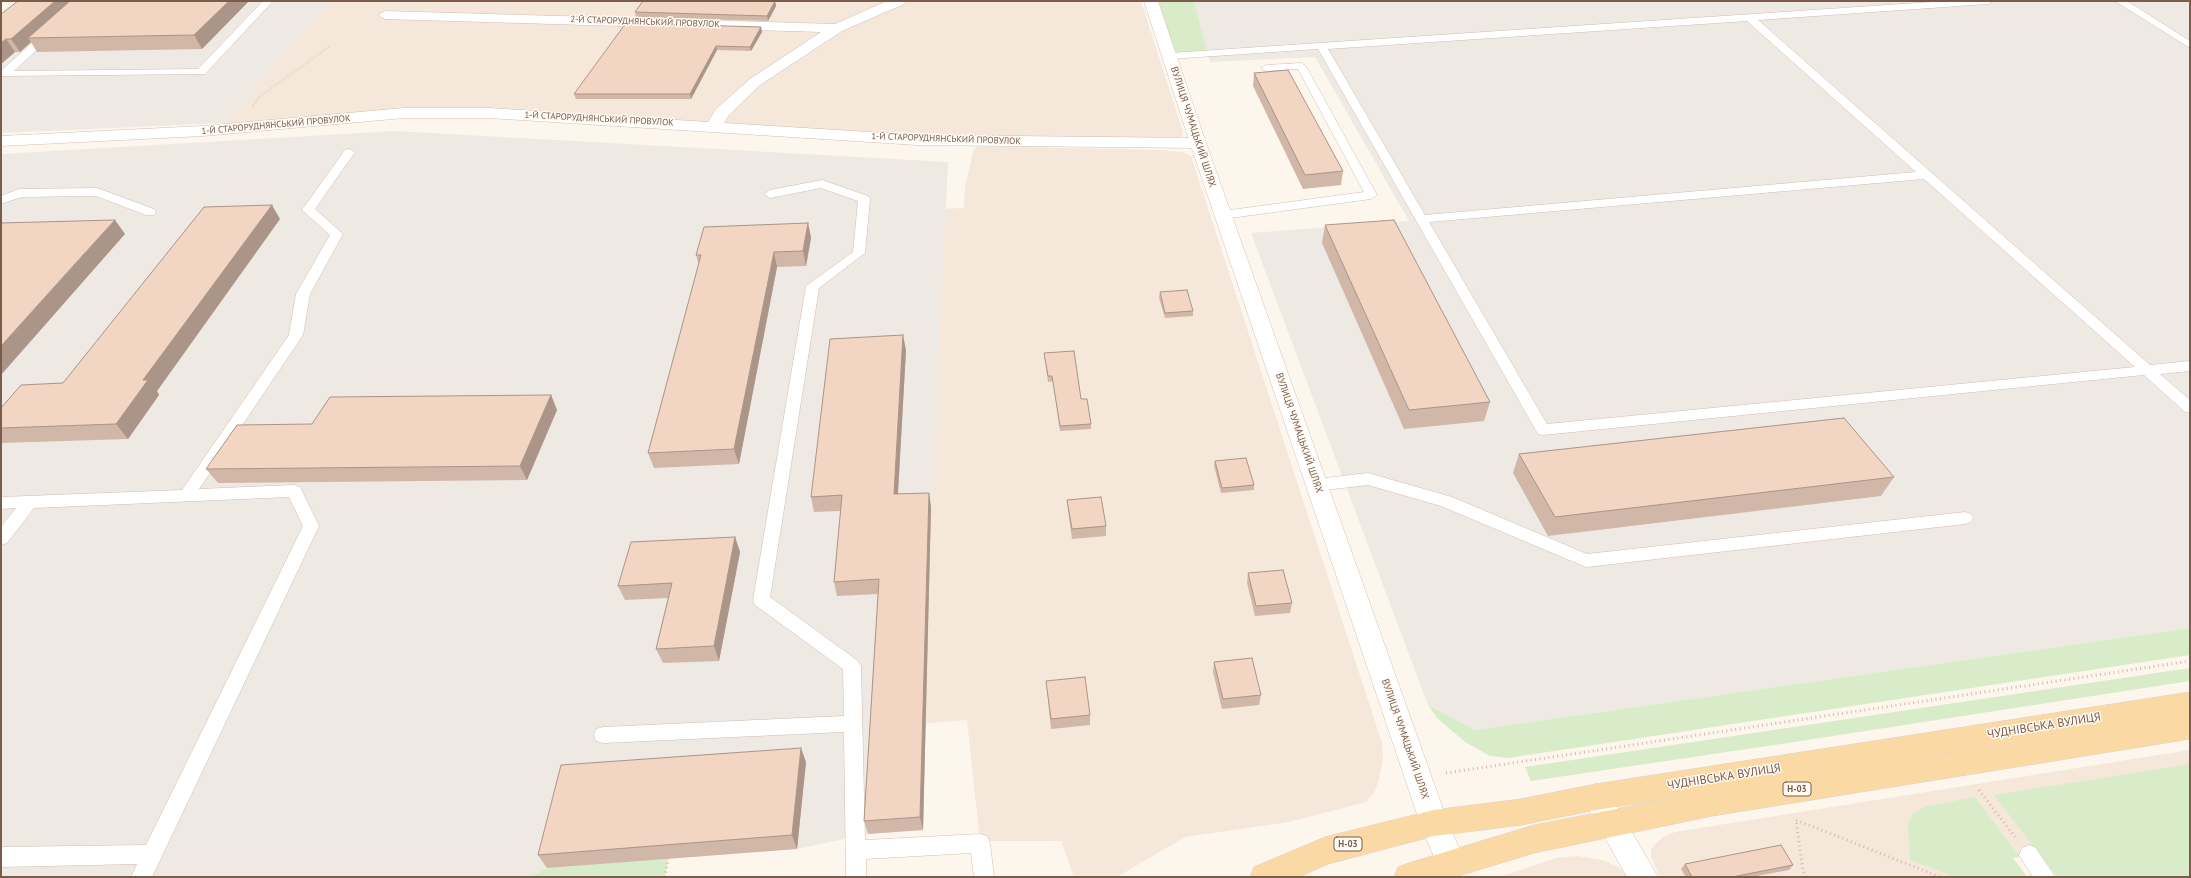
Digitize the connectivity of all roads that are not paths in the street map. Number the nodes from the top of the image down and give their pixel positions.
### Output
1 (268, 1) edge
2 (899, 1) edge
3 (1150, 1) edge
4 (1988, 1) edge
5 (2120, 1) edge
6 (385, 16) dead end
7 (1749, 18) junction
8 (56, 27) edge
9 (837, 28) junction
10 (2190, 45) edge
11 (1321, 46) junction
12 (1170, 56) junction
13 (1266, 68) dead end
14 (714, 126) junction
15 (1, 141) edge
16 (1198, 143) junction
17 (349, 152) dead end
18 (1926, 175) junction
19 (770, 194) dead end
20 (1, 200) edge
21 (150, 212) dead end
22 (1223, 215) junction
23 (1421, 219) junction
24 (2190, 366) edge
25 (2147, 370) junction
26 (2190, 408) edge
27 (1317, 485) junction
28 (186, 496) junction
29 (30, 502) junction
30 (1, 503) edge
31 (1965, 518) dead end
32 (1, 539) edge
33 (2190, 704) edge
34 (853, 724) junction
35 (2190, 727) edge
36 (603, 735) dead end
37 (1596, 797) junction
38 (1434, 823) junction
39 (1611, 824) junction
40 (856, 850) junction
41 (152, 854) junction
42 (2029, 855) dead end
43 (1, 857) edge
44 (1451, 864) junction
45 (141, 877) edge
46 (856, 877) edge
47 (984, 877) edge
48 (1265, 877) edge
49 (1409, 877) edge
50 (1643, 877) edge
51 (2046, 877) edge

1 - 8 lane
2 - 9 street, 2-Й СТАРОРУДНЯНСЬКИЙ ПРОВУЛОК
3 - 12 street, ВУЛИЦЯ ЧУМАЦЬКИЙ ШЛЯХ
4 - 7 lane
5 - 10 lane
6 - 9 street, 2-Й СТАРОРУДНЯНСЬКИЙ ПРОВУЛОК
7 - 11 lane
7 - 18 lane
9 - 14 street
11 - 12 lane
11 - 23 lane
12 - 16 street, ВУЛИЦЯ ЧУМАЦЬКИЙ ШЛЯХ
13 - 22 lane
14 - 15 street, 1-Й СТАРОРУДНЯНСЬКИЙ ПРОВУЛОК
14 - 16 street, 1-Й СТАРОРУДНЯНСЬКИЙ ПРОВУЛОК
16 - 22 street, ВУЛИЦЯ ЧУМАЦЬКИЙ ШЛЯХ
17 - 28 lane
18 - 23 lane
18 - 25 lane
19 - 34 lane
20 - 21 lane
22 - 27 street, ВУЛИЦЯ ЧУМАЦЬКИЙ ШЛЯХ
23 - 25 lane
24 - 25 lane
25 - 26 lane
27 - 31 lane
27 - 38 street, ВУЛИЦЯ ЧУМАЦЬКИЙ ШЛЯХ
28 - 29 lane
28 - 41 lane
29 - 30 lane
29 - 32 lane
33 - 37 main road, ЧУДНІВСЬКА ВУЛИЦЯ / Н-03
34 - 36 lane
34 - 40 lane
35 - 39 main road, Н-03
37 - 38 main road, ЧУДНІВСЬКА ВУЛИЦЯ / Н-03
37 - 39 street
38 - 44 street, ВУЛИЦЯ ЧУМАЦЬКИЙ ШЛЯХ
38 - 48 main road, ЧУДНІВСЬКА ВУЛИЦЯ / Н-03
39 - 44 main road, Н-03
39 - 50 street
40 - 46 lane
40 - 47 lane
41 - 43 lane
41 - 45 lane
42 - 51 lane
44 - 49 main road, Н-03

